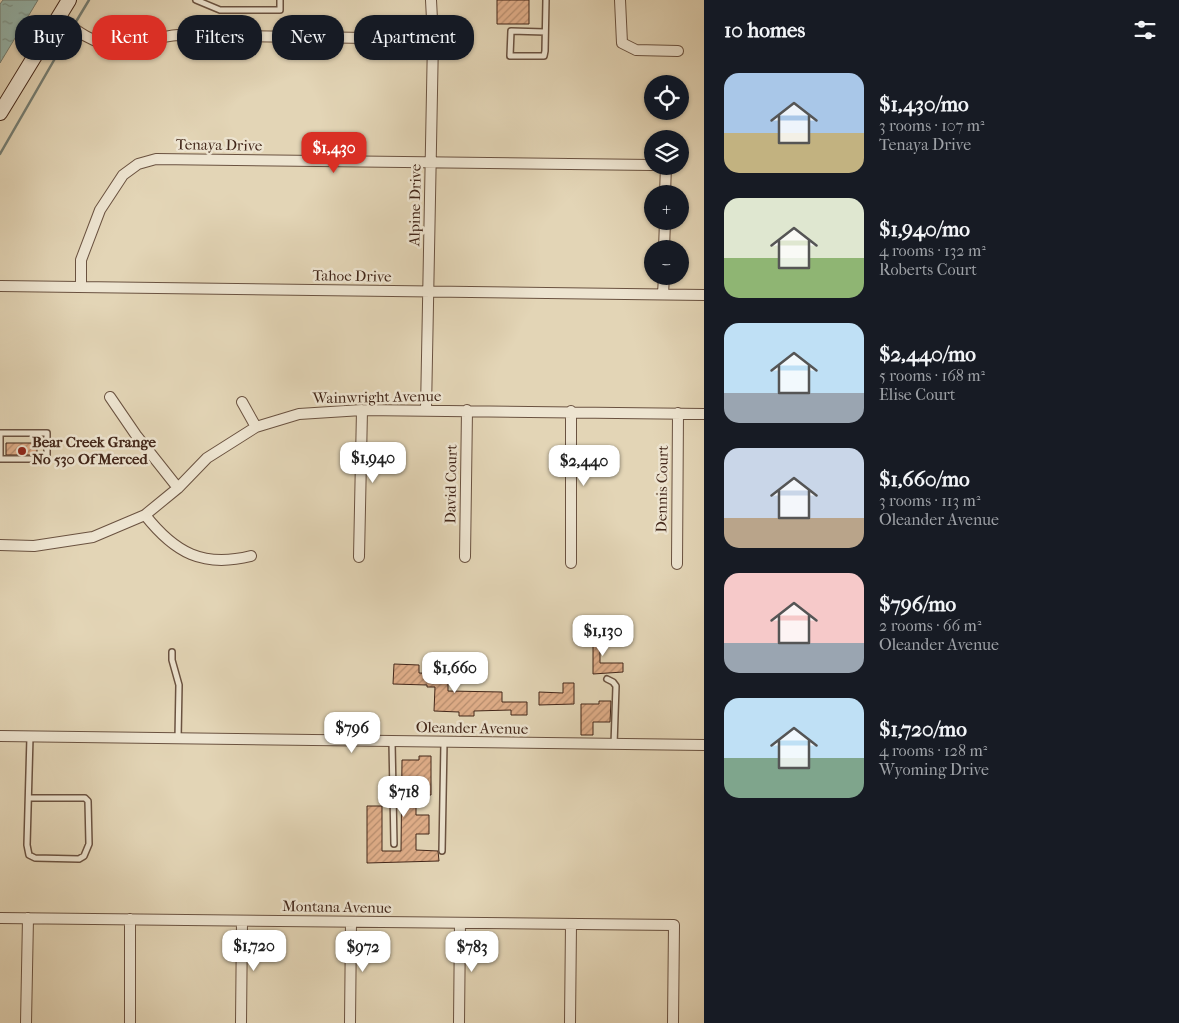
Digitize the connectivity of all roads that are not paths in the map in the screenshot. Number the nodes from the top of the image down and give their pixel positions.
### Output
1 (69, 0) edge
2 (196, 0) edge
3 (280, 0) edge
4 (431, 0) edge
5 (546, 0) edge
6 (620, 0) edge
7 (64, 15) edge
8 (432, 15) edge
9 (546, 32) junction
10 (82, 34) edge
11 (354, 38) edge
12 (678, 51) dead end
13 (35, 60) edge
14 (433, 60) edge
15 (0, 113) edge
16 (431, 163) junction
17 (644, 165) edge
18 (664, 285) edge
19 (0, 286) edge
20 (81, 287) junction
21 (429, 292) junction
22 (663, 294) junction
23 (704, 295) edge
24 (110, 397) dead end
25 (242, 402) dead end
26 (362, 410) junction
27 (426, 410) junction
28 (466, 410) junction
29 (571, 411) junction
30 (678, 413) junction
31 (704, 414) edge
32 (256, 427) junction
33 (0, 433) edge
34 (0, 459) edge
35 (178, 488) junction
36 (146, 515) junction
37 (0, 545) edge
38 (251, 556) dead end
39 (359, 557) dead end
40 (465, 557) dead end
41 (571, 563) dead end
42 (676, 564) dead end
43 (172, 652) dead end
44 (607, 679) dead end
45 (0, 736) edge
46 (30, 736) junction
47 (178, 739) junction
48 (392, 742) junction
49 (444, 743) junction
50 (614, 745) junction
51 (704, 745) edge
52 (29, 798) junction
53 (394, 844) dead end
54 (442, 851) dead end
55 (0, 918) edge
56 (28, 918) junction
57 (130, 919) junction
58 (242, 921) junction
59 (351, 923) junction
60 (460, 923) junction
61 (571, 924) junction
62 (26, 1023) edge
63 (130, 1023) edge
64 (240, 1023) edge
65 (350, 1023) edge
66 (458, 1023) edge
67 (570, 1023) edge
68 (673, 1023) edge

1 - 7 street
2 - 3 lane
4 - 8 street, Alpine Drive
5 - 9 lane
6 - 12 street
9 - 9 lane
10 - 11 street
13 - 15 street
14 - 16 street, Alpine Drive
16 - 17 street, Tenaya Drive
16 - 20 street, Tenaya Drive
16 - 21 street, Alpine Drive
18 - 22 street
19 - 20 street, Tahoe Drive
20 - 21 street, Tahoe Drive
21 - 22 street, Tahoe Drive
21 - 27 street, Alpine Drive
22 - 23 street, Tahoe Drive
24 - 35 street
25 - 32 street
26 - 27 street, Wainwright Avenue
26 - 32 street, Wainwright Avenue
26 - 39 street
27 - 28 street, Wainwright Avenue
28 - 29 street, Wainwright Avenue
28 - 40 street, David Court
29 - 30 street, Wainwright Avenue
29 - 41 street
30 - 31 street, Wainwright Avenue
30 - 42 street, Dennis Court
32 - 35 street, Wainwright Avenue
33 - 34 lane
33 - 34 lane
35 - 36 street, Wainwright Avenue
36 - 37 street, Wainwright Avenue
36 - 38 street
43 - 47 lane
44 - 50 lane
45 - 46 street, Oleander Avenue
46 - 47 street, Oleander Avenue
46 - 52 lane
47 - 48 street, Oleander Avenue
48 - 49 street, Oleander Avenue
48 - 53 lane
49 - 50 street, Oleander Avenue
49 - 54 lane
50 - 51 street, Oleander Avenue
52 - 52 lane
55 - 56 street, Montana Avenue
56 - 57 street, Montana Avenue
56 - 62 street
57 - 58 street, Montana Avenue
57 - 63 street
58 - 59 street, Montana Avenue
58 - 64 street
59 - 60 street, Montana Avenue
59 - 65 street
60 - 61 street, Montana Avenue
60 - 66 street
61 - 67 street
61 - 68 street, Montana Avenue

